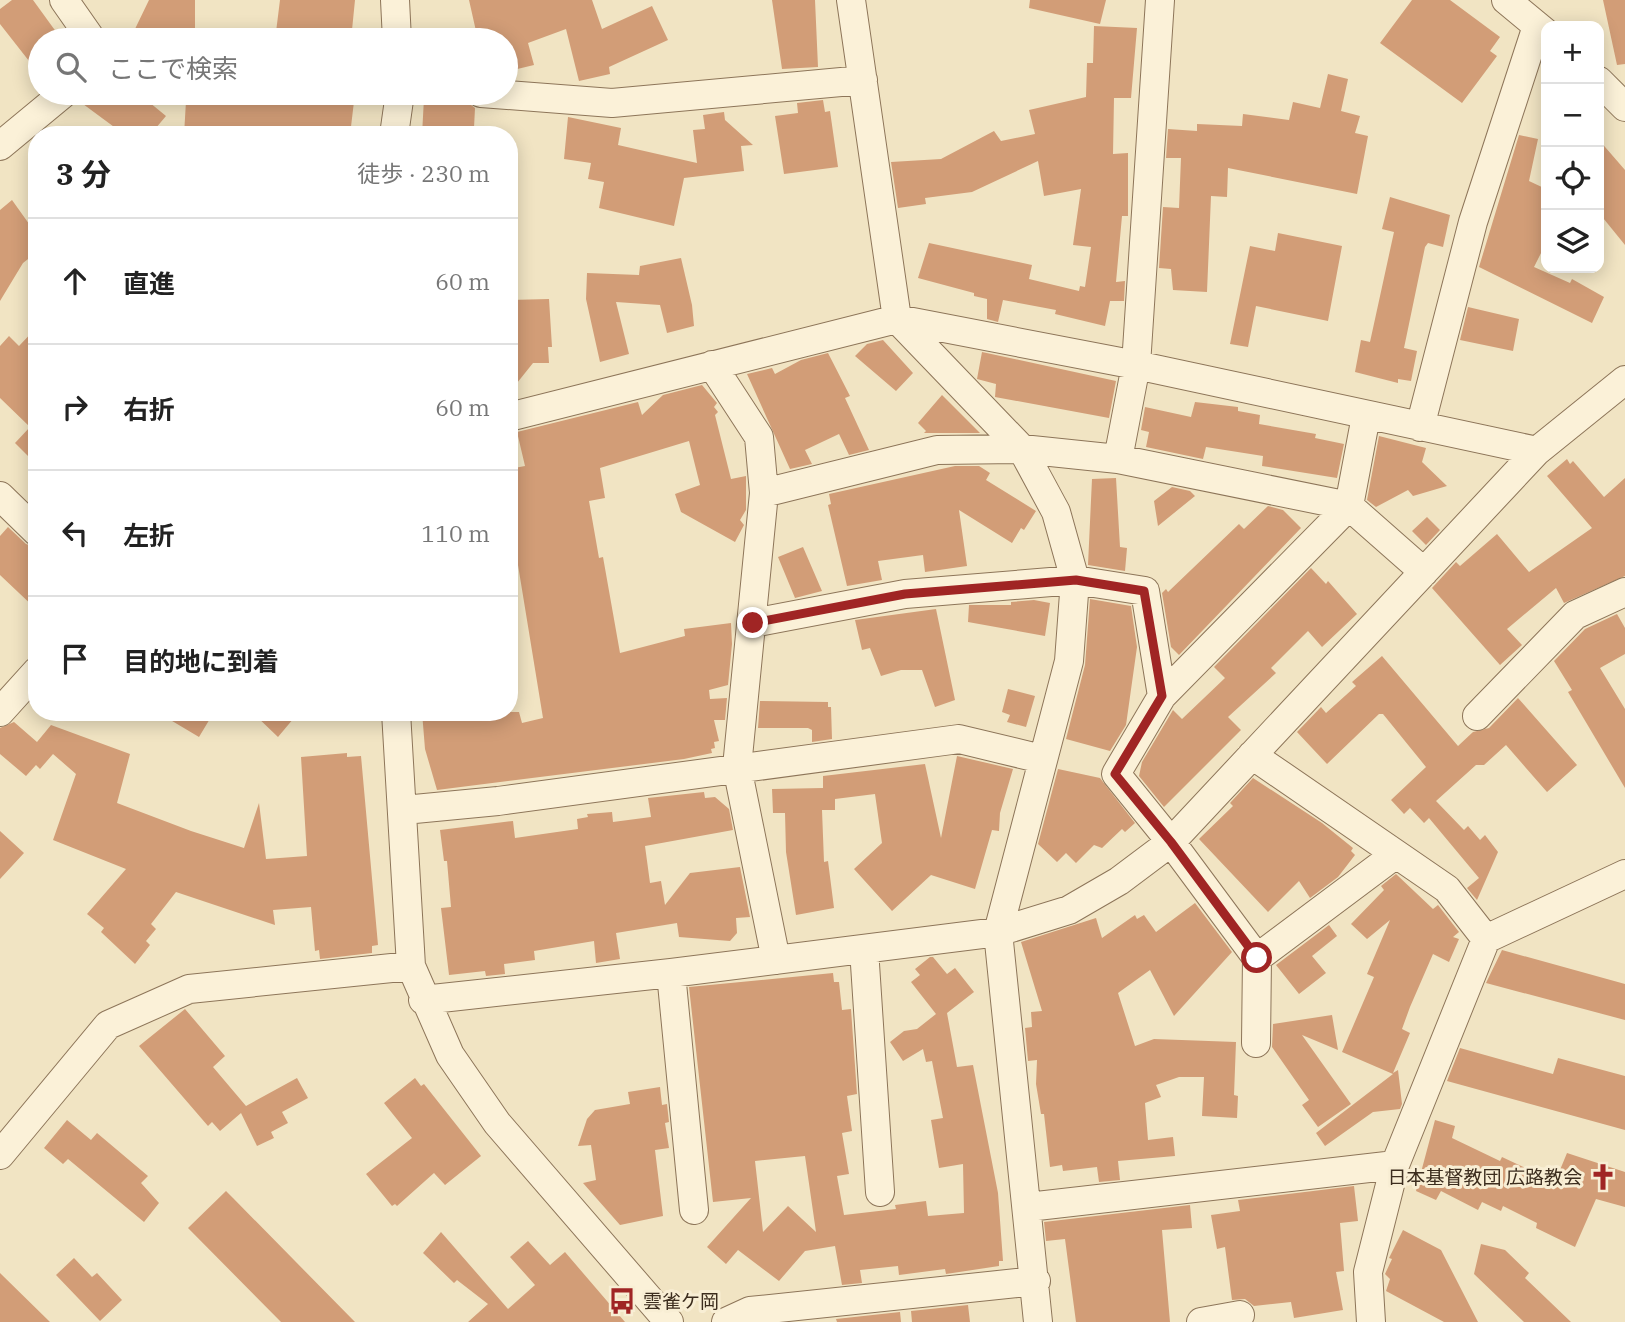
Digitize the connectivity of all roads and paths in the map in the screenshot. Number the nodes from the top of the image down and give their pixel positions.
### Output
1 (64, 0) edge
2 (395, 0) edge
3 (851, 0) edge
4 (1160, 0) edge
5 (1506, 0) edge
6 (84, 28) edge
7 (396, 28) edge
8 (1541, 28) edge
9 (1541, 32) edge
10 (863, 80) junction
11 (1602, 84) edge
12 (518, 96) edge
13 (50, 105) edge
14 (398, 105) edge
15 (1625, 107) edge
16 (395, 126) edge
17 (0, 146) edge
18 (897, 319) junction
19 (712, 365) junction
20 (1136, 365) junction
21 (1625, 380) edge
22 (518, 415) edge
23 (1366, 416) junction
24 (1420, 427) junction
25 (1022, 449) junction
26 (1537, 452) junction
27 (1118, 459) junction
28 (764, 493) junction
29 (0, 496) edge
30 (1349, 506) junction
31 (28, 523) edge
32 (1424, 572) junction
33 (1076, 580) junction
34 (1625, 592) edge
35 (753, 623) junction
36 (28, 681) edge
37 (1162, 696) junction
38 (0, 712) edge
39 (1477, 716) dead end
40 (397, 721) edge
41 (1252, 755) junction
42 (1042, 759) junction
43 (737, 767) junction
44 (404, 810) junction
45 (1171, 842) junction
46 (1396, 854) junction
47 (1625, 874) edge
48 (998, 932) junction
49 (1486, 939) junction
50 (864, 949) junction
51 (1257, 958) junction
52 (776, 960) junction
53 (411, 966) junction
54 (671, 973) junction
55 (423, 1000) junction
56 (1256, 1042) dead end
57 (0, 1155) edge
58 (1395, 1165) junction
59 (880, 1192) dead end
60 (1028, 1208) junction
61 (694, 1210) dead end
62 (1036, 1281) junction
63 (1240, 1315) dead end
64 (669, 1322) edge
65 (726, 1322) edge
66 (1038, 1322) edge
67 (1201, 1322) edge
68 (1371, 1322) edge

1 - 6 street
2 - 7 street
3 - 10 street
4 - 20 street
5 - 8 street
9 - 24 street
10 - 12 street
10 - 18 street
11 - 15 street
13 - 17 street
14 - 16 street
18 - 19 street
18 - 20 street
18 - 25 street
19 - 22 street
19 - 28 street
20 - 23 street
20 - 27 street
21 - 26 street
23 - 24 street
23 - 30 street
24 - 26 street
25 - 27 street
25 - 28 street
25 - 33 street
26 - 32 street
27 - 30 street
28 - 35 street
29 - 31 street
30 - 32 street
30 - 37 street
32 - 41 street
33 - 35 street
33 - 37 street
33 - 42 street
34 - 39 street
35 - 43 street
36 - 38 street
37 - 45 street
40 - 44 street
41 - 45 street
41 - 46 street
42 - 43 street
42 - 48 street
43 - 44 street
43 - 52 street
44 - 53 street
45 - 48 street
45 - 51 street
46 - 49 street
46 - 51 street
47 - 49 street
48 - 50 street
48 - 60 street
49 - 58 street
50 - 52 street
50 - 59 street
51 - 56 street
52 - 54 street
53 - 55 street
53 - 57 street
54 - 55 street
54 - 61 street
55 - 64 street
58 - 60 street
58 - 68 street
60 - 62 street
62 - 65 street
62 - 66 street
63 - 67 street

